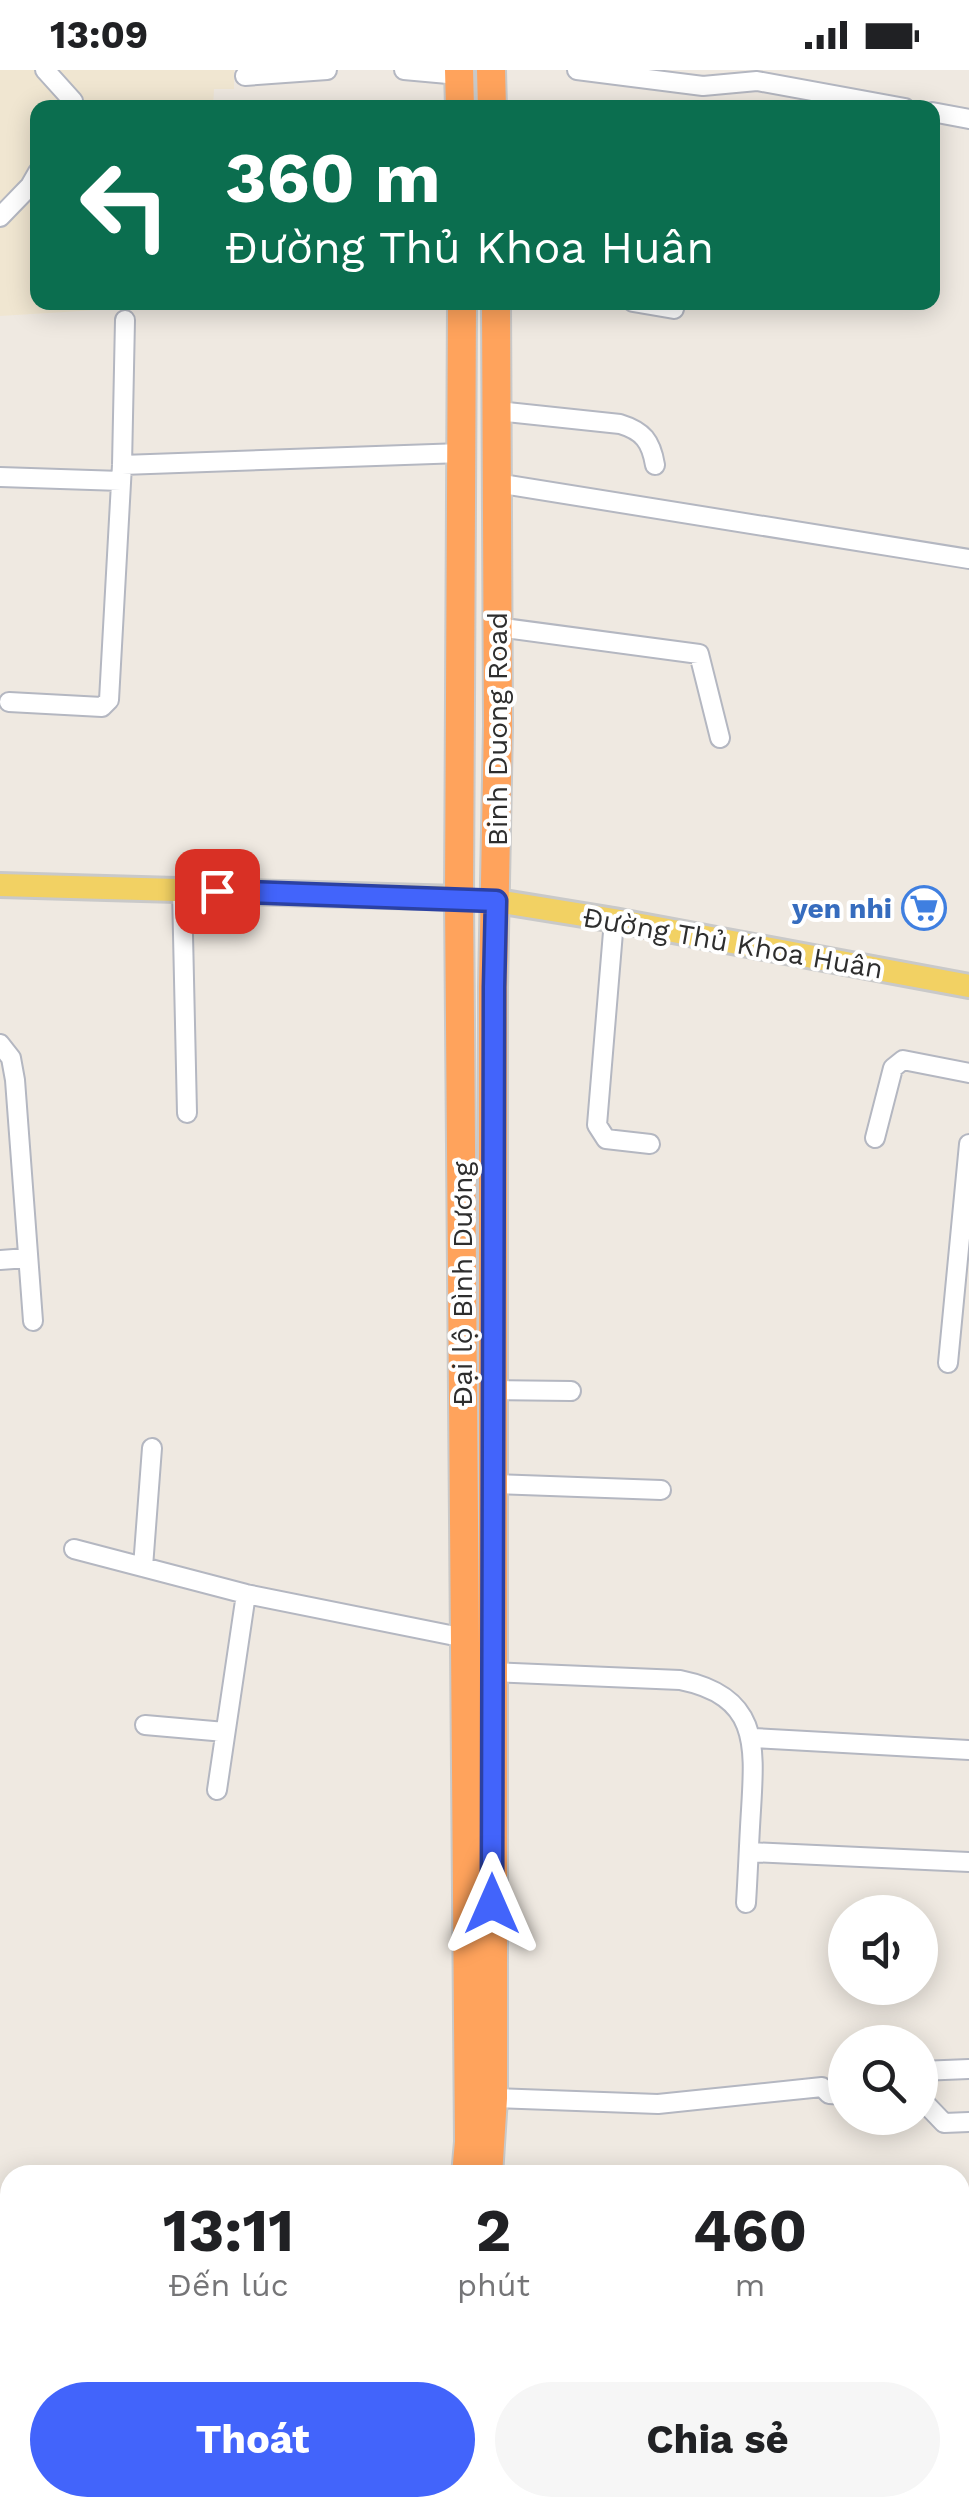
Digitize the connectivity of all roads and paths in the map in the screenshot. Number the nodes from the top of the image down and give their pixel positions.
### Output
1 (44, 70) edge
2 (326, 70) edge
3 (404, 70) edge
4 (492, 70) edge
5 (577, 70) edge
6 (459, 72) edge
7 (245, 76) dead end
8 (745, 76) edge
9 (73, 100) edge
10 (460, 100) edge
11 (492, 100) edge
12 (865, 100) edge
13 (940, 114) edge
14 (969, 119) edge
15 (30, 186) edge
16 (0, 217) edge
17 (462, 310) edge
18 (496, 310) edge
19 (125, 320) dead end
20 (497, 411) junction
21 (462, 453) junction
22 (655, 465) dead end
23 (121, 473) junction
24 (0, 477) edge
25 (496, 484) junction
26 (969, 560) edge
27 (497, 627) junction
28 (9, 702) dead end
29 (720, 738) dead end
30 (0, 885) edge
31 (182, 890) junction
32 (459, 898) junction
33 (496, 901) junction
34 (614, 920) junction
35 (969, 986) edge
36 (0, 1044) edge
37 (969, 1073) edge
38 (186, 1113) dead end
39 (875, 1138) dead end
40 (650, 1144) dead end
41 (969, 1144) edge
42 (27, 1258) junction
43 (0, 1260) edge
44 (33, 1321) dead end
45 (948, 1363) dead end
46 (493, 1390) junction
47 (571, 1391) dead end
48 (152, 1448) dead end
49 (493, 1484) junction
50 (661, 1490) dead end
51 (74, 1549) dead end
52 (144, 1567) junction
53 (246, 1594) junction
54 (465, 1638) junction
55 (492, 1672) junction
56 (145, 1725) dead end
57 (226, 1732) junction
58 (752, 1738) junction
59 (969, 1750) edge
60 (217, 1790) dead end
61 (749, 1852) junction
62 (969, 1862) edge
63 (746, 1902) dead end
64 (969, 2069) edge
65 (938, 2070) edge
66 (828, 2086) edge
67 (822, 2087) junction
68 (828, 2093) edge
69 (493, 2098) junction
70 (938, 2117) edge
71 (969, 2122) edge
72 (467, 2165) edge
73 (489, 2165) edge

1 - 9 street
2 - 7 street
3 - 6 street
4 - 11 highway
5 - 8 street
6 - 10 highway
8 - 12 street
13 - 14 street
15 - 16 street
17 - 21 highway, Binh Duong Road
18 - 20 highway, Binh Duong Road
19 - 23 street
20 - 22 street
20 - 25 highway, Binh Duong Road
21 - 23 street
21 - 32 highway, Binh Duong Road
23 - 24 street
23 - 28 street
25 - 26 street
25 - 27 highway, Binh Duong Road
27 - 29 street
27 - 33 highway, Binh Duong Road
30 - 31 main road
31 - 32 main road
31 - 38 street
32 - 33 highway
32 - 54 highway, Đại lộ Bình Dương
33 - 34 main road, Đường Thủ Khoa Huân
33 - 46 highway, Binh Duong Road
34 - 35 main road, Đường Thủ Khoa Huân
34 - 40 street
36 - 42 street
37 - 39 street
41 - 45 street
42 - 43 street
42 - 44 street
46 - 47 street
46 - 49 highway, Binh Duong Road
48 - 52 street
49 - 50 street
49 - 55 highway, Binh Duong Road
51 - 52 street
52 - 53 street
53 - 54 street
53 - 57 street
54 - 72 highway, Đại lộ Bình Dương
55 - 58 street
55 - 69 highway, Binh Duong Road
56 - 57 street
57 - 60 street
58 - 59 street
58 - 61 street
61 - 62 street
61 - 63 street
64 - 65 street
66 - 67 street
67 - 68 street
67 - 69 street
69 - 73 highway, Binh Duong Road
70 - 71 street

